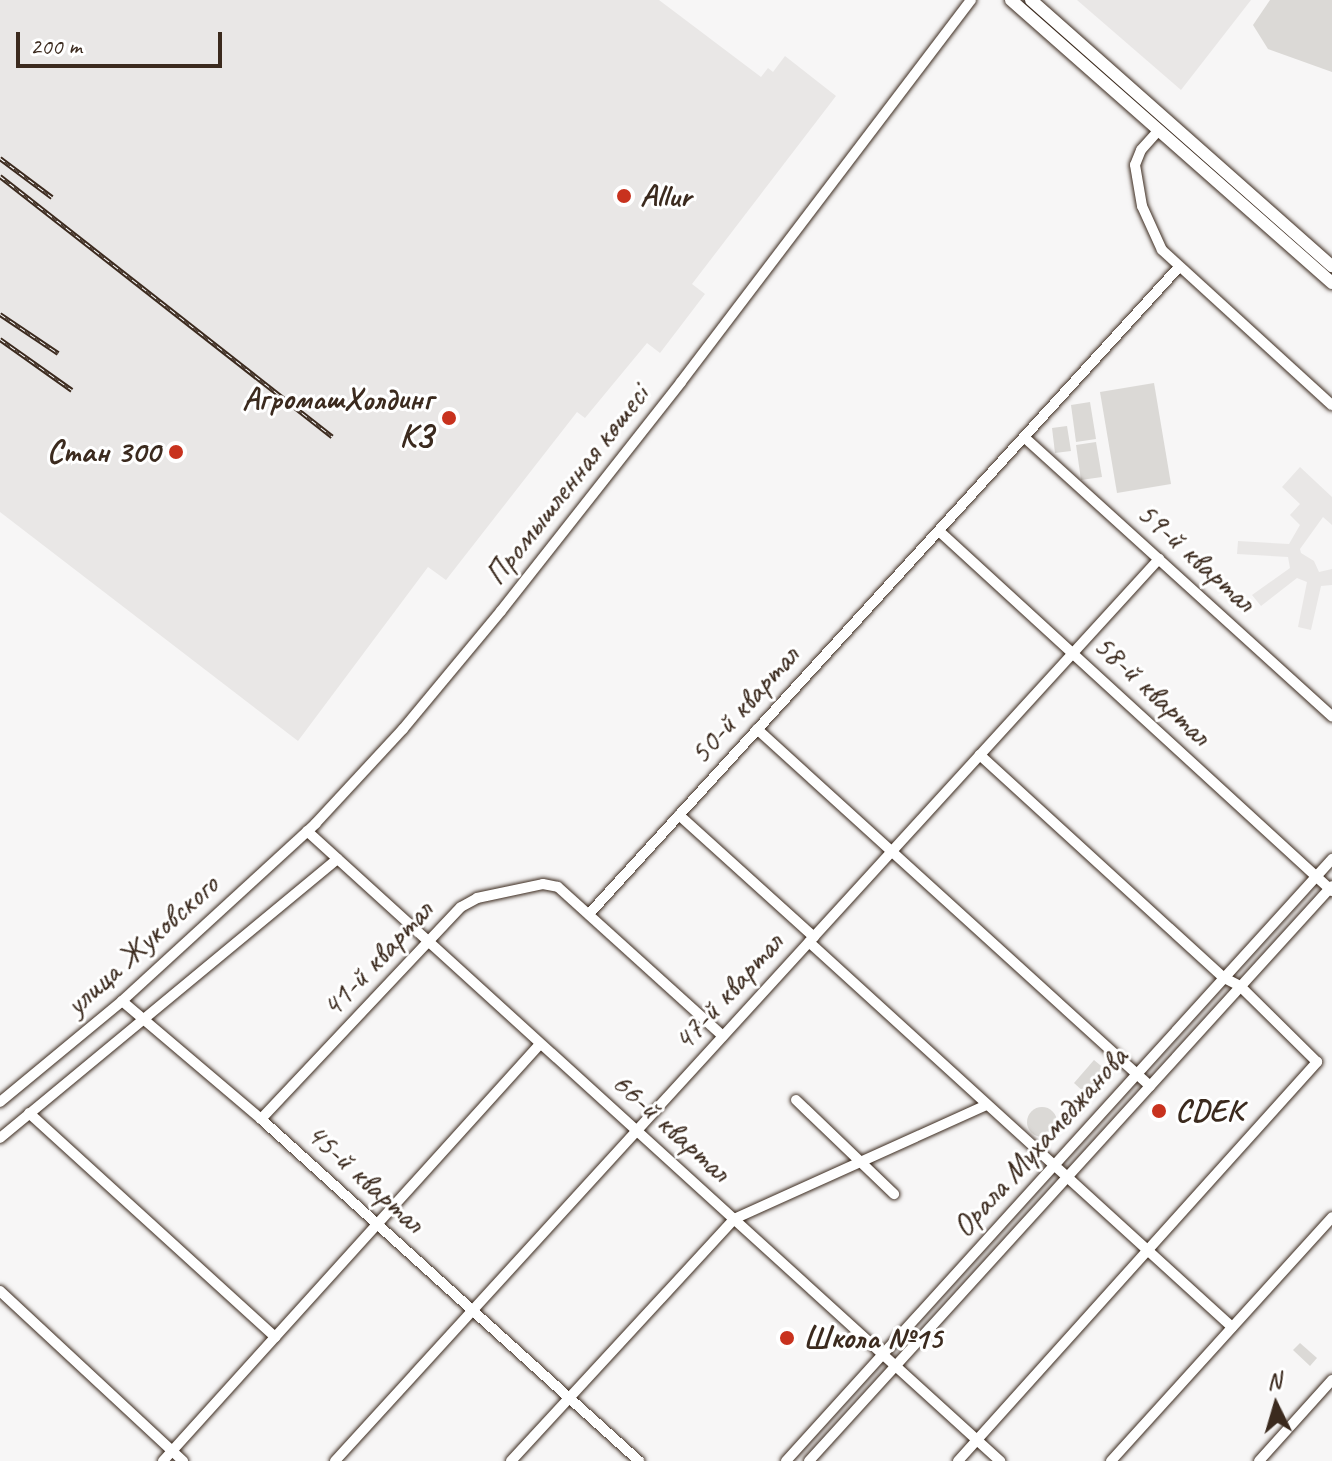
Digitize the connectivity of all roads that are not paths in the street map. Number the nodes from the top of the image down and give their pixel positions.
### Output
1 (971, 0) edge
2 (1011, 0) edge
3 (1031, 0) edge
4 (1161, 126) junction
5 (1332, 266) edge
6 (1179, 267) junction
7 (1332, 283) edge
8 (1332, 405) edge
9 (1024, 437) junction
10 (939, 531) junction
11 (1159, 559) junction
12 (1073, 653) junction
13 (1332, 716) edge
14 (757, 729) junction
15 (980, 755) junction
16 (679, 815) junction
17 (316, 823) joint
18 (307, 831) junction
19 (891, 852) junction
20 (337, 859) junction
21 (1332, 859) edge
22 (1316, 877) junction
23 (1331, 888) edge
24 (589, 914) junction
25 (812, 939) junction
26 (428, 943) junction
27 (1224, 978) junction
28 (1240, 986) junction
29 (122, 1001) junction
30 (145, 1020) junction
31 (723, 1036) junction
32 (540, 1044) junction
33 (1137, 1074) junction
34 (1150, 1086) junction
35 (796, 1100) dead end
36 (0, 1102) edge
37 (987, 1105) junction
38 (29, 1113) junction
39 (261, 1119) junction
40 (637, 1131) junction
41 (0, 1138) edge
42 (862, 1162) junction
43 (1054, 1166) junction
44 (1066, 1178) junction
45 (894, 1194) dead end
46 (1332, 1217) edge
47 (734, 1219) junction
48 (377, 1224) junction
49 (1149, 1252) junction
50 (0, 1291) edge
51 (473, 1311) junction
52 (1232, 1327) junction
53 (275, 1337) junction
54 (883, 1354) junction
55 (896, 1366) junction
56 (1332, 1380) edge
57 (569, 1398) junction
58 (977, 1440) junction
59 (799, 1447) junction
60 (172, 1451) junction
61 (810, 1460) edge
62 (163, 1461) edge
63 (183, 1461) edge
64 (335, 1461) edge
65 (511, 1461) edge
66 (639, 1461) edge
67 (786, 1461) edge
68 (958, 1461) edge
69 (1000, 1461) edge
70 (1111, 1461) edge
71 (1259, 1461) edge

1 - 17 street, Промышленная көшесі
2 - 4 main road
3 - 4 main road
4 - 5 main road
4 - 6 street
4 - 7 main road
6 - 8 street
6 - 9 street, 50-й квартал
9 - 10 street, 50-й квартал
9 - 11 street, 59-й квартал
10 - 12 street, 58-й квартал
10 - 14 street, 50-й квартал
11 - 12 street, 47-й квартал
11 - 13 street, 59-й квартал
12 - 15 street, 47-й квартал
12 - 22 street, 58-й квартал
14 - 16 street, 50-й квартал
14 - 19 street
15 - 19 street, 47-й квартал
15 - 27 street
16 - 24 street, 50-й квартал
16 - 25 street
17 - 18 street, улица Жуковского
18 - 20 street, 66-й квартал
18 - 29 street, улица Жуковского
19 - 25 street, 47-й квартал
19 - 33 street
20 - 26 street, 66-й квартал
20 - 30 street
21 - 22 street, Орала Мухамеджанова
22 - 23 street, 58-й квартал
22 - 27 street, Орала Мухамеджанова
23 - 28 street, Орала Мухамеджанова
24 - 26 street, 41-й квартал
24 - 31 street
25 - 31 street, 47-й квартал
25 - 37 street
26 - 32 street, 66-й квартал
26 - 39 street, 41-й квартал
27 - 28 street
27 - 33 street, Орала Мухамеджанова
28 - 34 street, Орала Мухамеджанова
28 - 49 street
29 - 30 street, 45-й квартал
29 - 36 street, улица Жуковского
30 - 38 street
30 - 39 street, 45-й квартал
31 - 40 street, 47-й квартал
32 - 40 street, 66-й квартал
32 - 48 street
33 - 34 street
33 - 43 street, Орала Мухамеджанова
34 - 44 street, Орала Мухамеджанова
35 - 42 street
37 - 42 street
37 - 43 street
38 - 41 street
38 - 53 street
39 - 48 street, 45-й квартал
40 - 47 street, 66-й квартал
40 - 51 street, 47-й квартал
42 - 45 street
42 - 47 street
43 - 44 street
43 - 54 street, Орала Мухамеджанова
44 - 49 street
44 - 55 street, Орала Мухамеджанова
46 - 52 street
47 - 54 street, 66-й квартал
47 - 57 street
48 - 51 street, 45-й квартал
48 - 53 street
49 - 52 street
49 - 58 street
50 - 60 street
51 - 57 street, 45-й квартал
51 - 64 street, 47-й квартал
52 - 70 street
53 - 60 street
54 - 55 street, 66-й квартал
54 - 59 street, Орала Мухамеджанова
55 - 58 street, 66-й квартал
55 - 61 street, Орала Мухамеджанова
56 - 71 street
57 - 65 street
57 - 66 street, 45-й квартал
58 - 68 street
58 - 69 street, 66-й квартал
59 - 61 street
59 - 67 street, Орала Мухамеджанова
60 - 62 street
60 - 63 street

